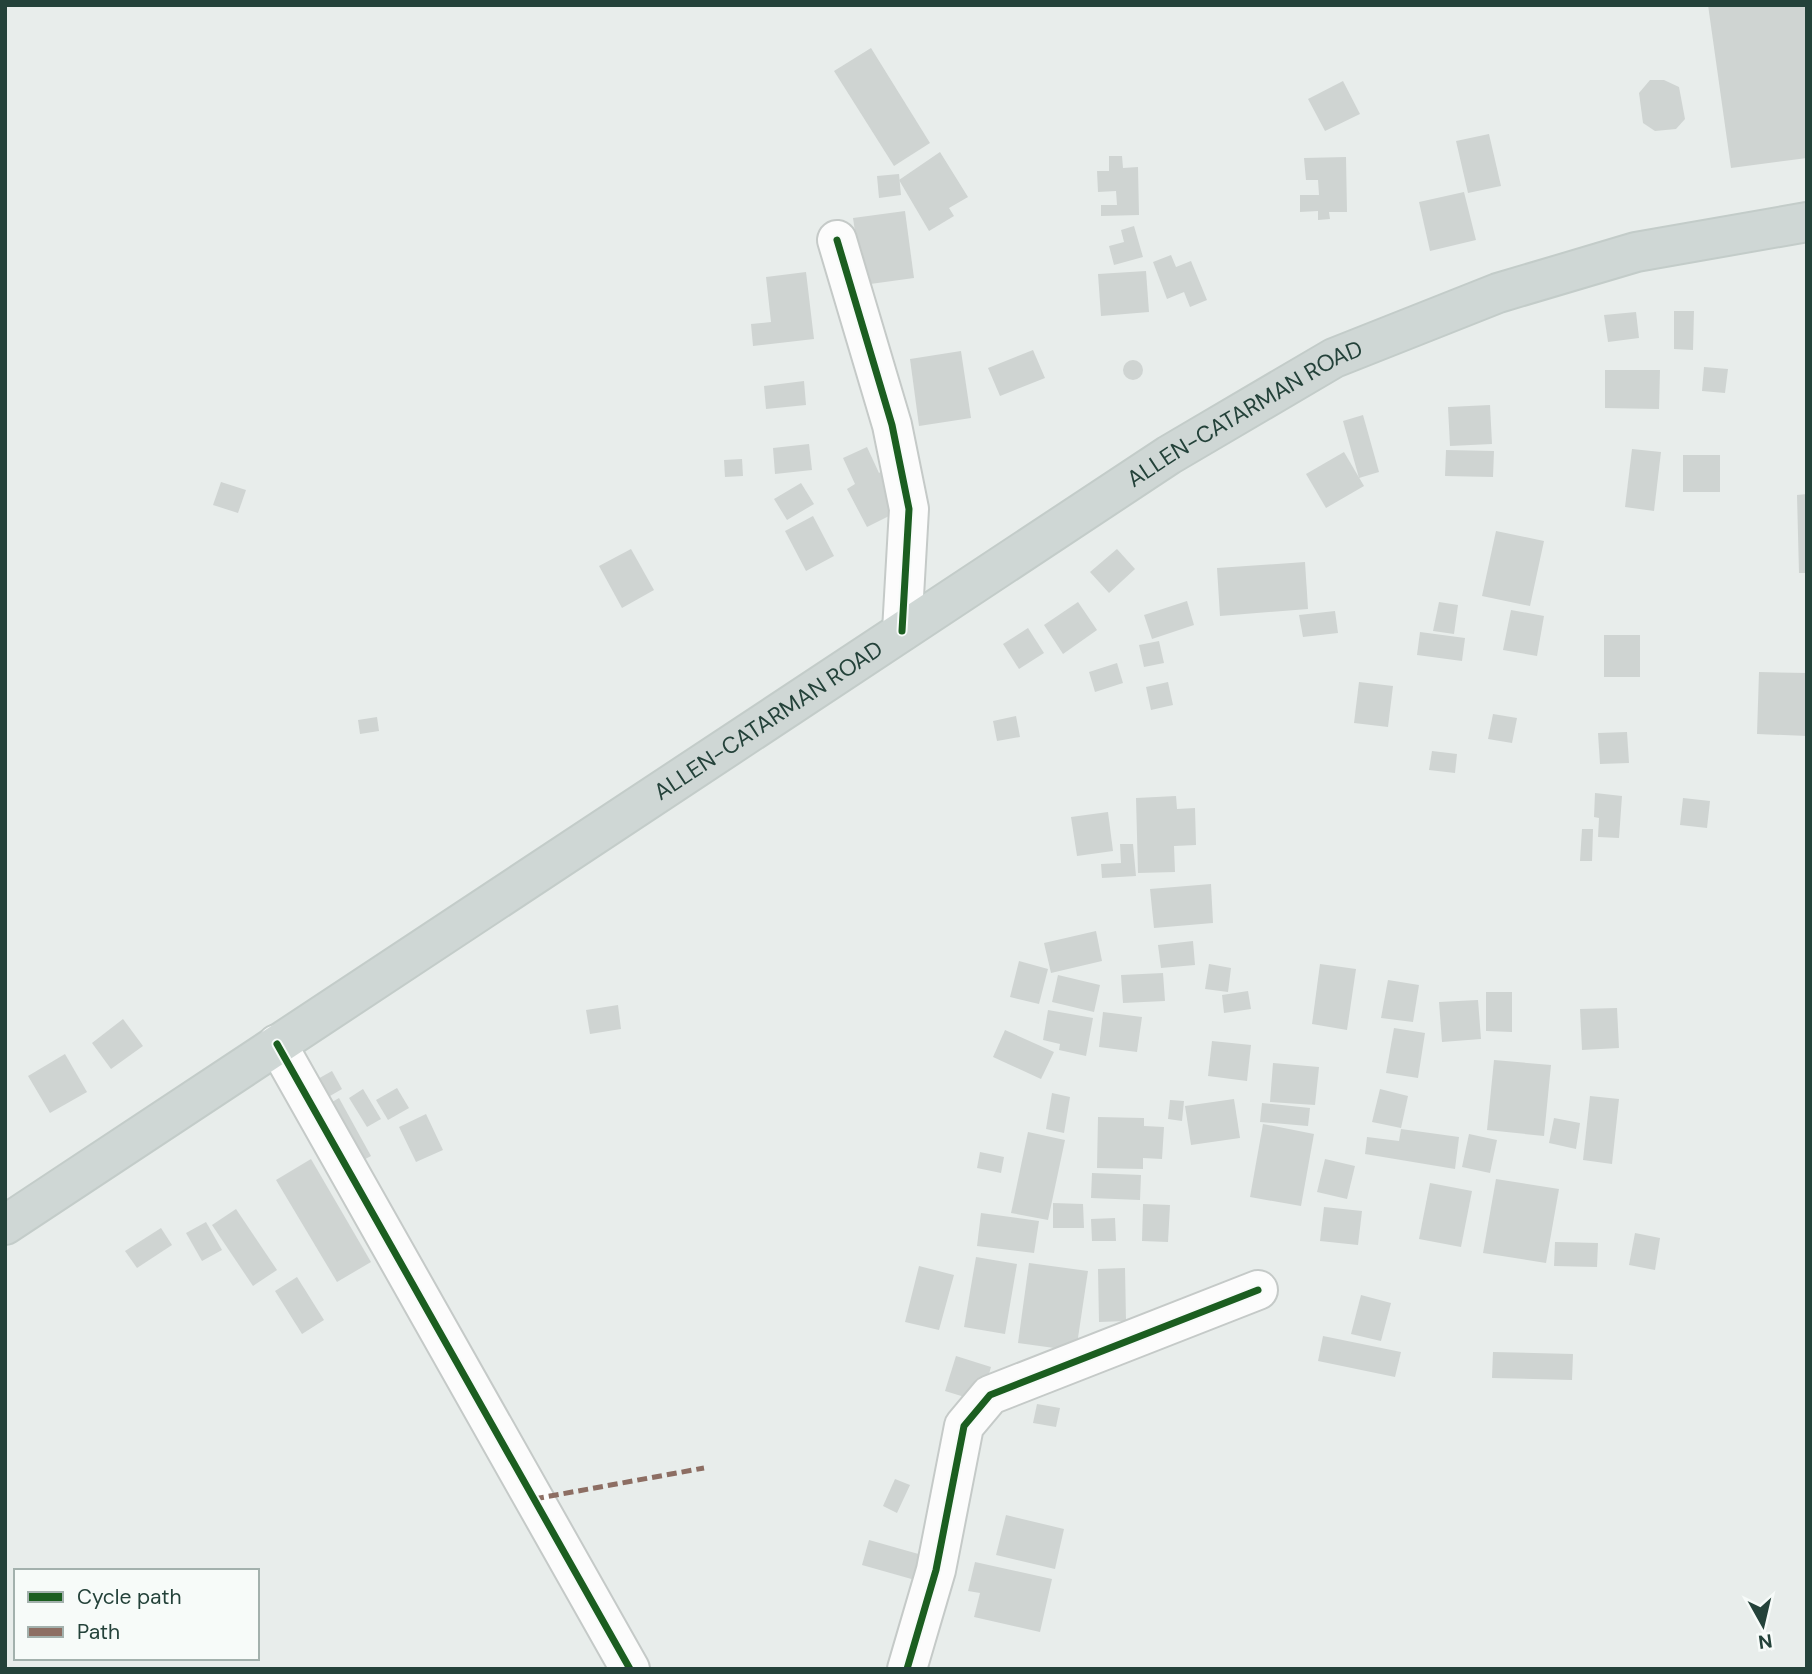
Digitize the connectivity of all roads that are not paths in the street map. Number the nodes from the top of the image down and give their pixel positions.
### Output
1 (1807, 222) edge
2 (837, 240) dead end
3 (902, 631) junction
4 (277, 1044) junction
5 (5, 1225) edge
6 (1258, 1290) dead end
7 (630, 1669) edge
8 (907, 1669) edge

1 - 3 main road, ALLEN-CATARMAN ROAD
2 - 3 street
3 - 4 main road, ALLEN-CATARMAN ROAD
4 - 5 main road, ALLEN-CATARMAN ROAD
4 - 7 street
6 - 8 street

